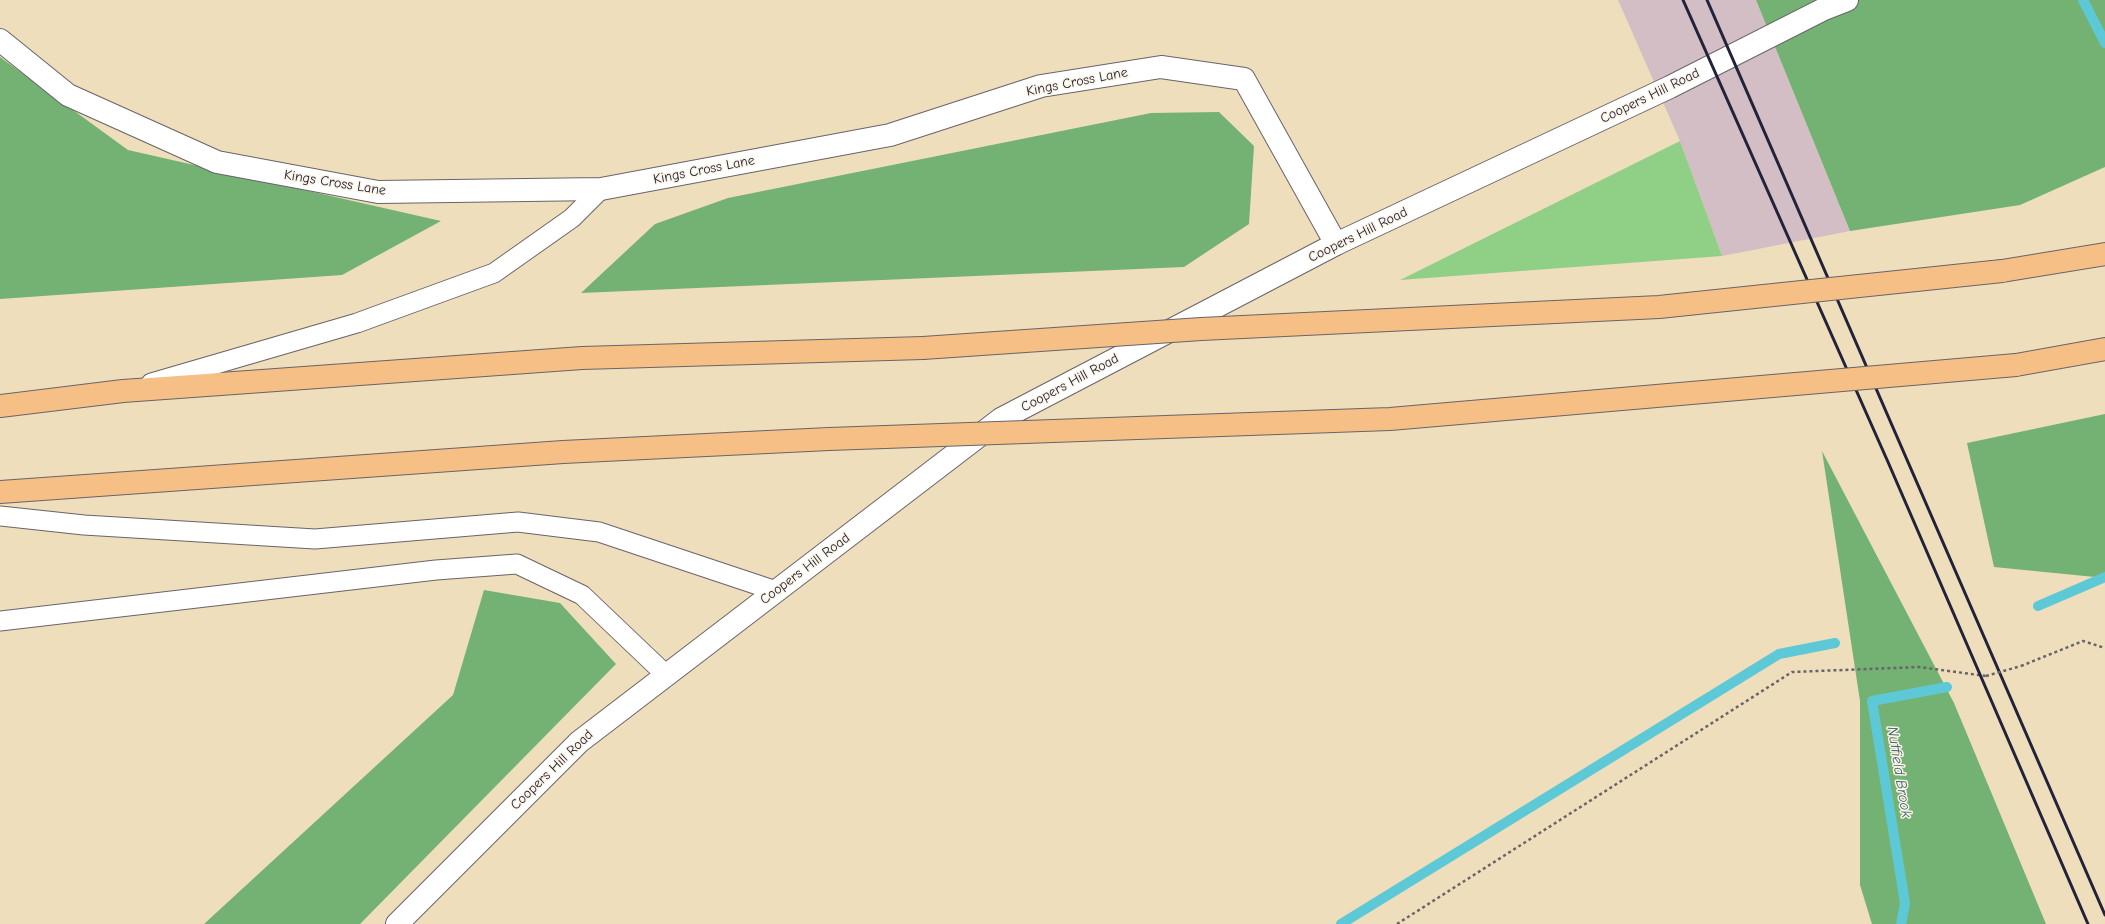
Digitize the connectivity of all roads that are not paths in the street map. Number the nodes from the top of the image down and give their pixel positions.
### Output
1 (1847, 0) edge
2 (0, 40) edge
3 (601, 189) junction
4 (1336, 244) junction
5 (2105, 254) edge
6 (2105, 349) edge
7 (123, 392) junction
8 (0, 406) edge
9 (0, 492) edge
10 (0, 516) edge
11 (776, 591) junction
12 (0, 621) edge
13 (665, 674) junction
14 (397, 924) edge

1 - 4 street, Coopers Hill Road
2 - 3 street, Kings Cross Lane
3 - 4 street, Kings Cross Lane
3 - 7 lane
4 - 11 street, Coopers Hill Road
5 - 7 highway, bridge
6 - 9 highway, bridge
7 - 8 highway
10 - 11 lane
11 - 13 street, Coopers Hill Road
12 - 13 lane
13 - 14 street, Coopers Hill Road

